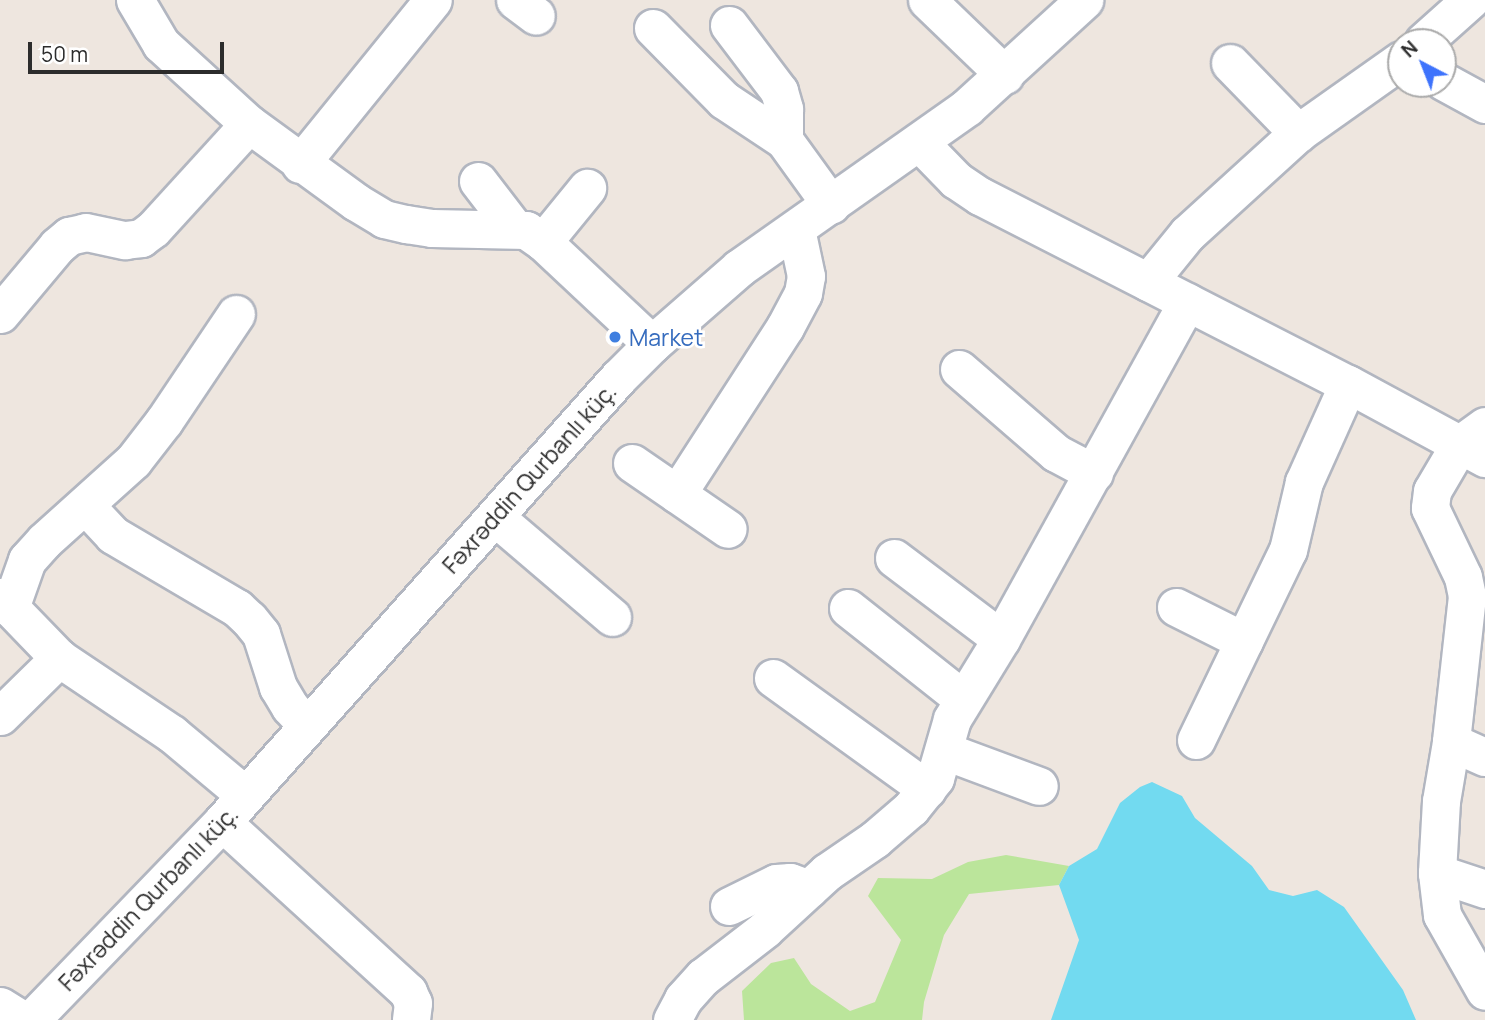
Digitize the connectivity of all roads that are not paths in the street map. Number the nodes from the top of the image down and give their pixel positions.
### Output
1 (433, 0) edge
2 (927, 0) edge
3 (1084, 0) edge
4 (1471, 0) edge
5 (144, 2) edge
6 (729, 25) dead end
7 (653, 28) dead end
8 (1439, 28) edge
9 (1230, 63) dead end
10 (1387, 70) edge
11 (1005, 75) junction
12 (1457, 89) edge
13 (1485, 104) edge
14 (249, 124) junction
15 (1298, 133) junction
16 (784, 140) junction
17 (919, 142) junction
18 (300, 164) junction
19 (478, 181) dead end
20 (587, 188) dead end
21 (831, 205) junction
22 (796, 229) junction
23 (529, 235) junction
24 (1148, 282) junction
25 (1188, 302) junction
26 (0, 314) edge
27 (236, 314) dead end
28 (652, 344) junction
29 (960, 369) dead end
30 (1348, 384) junction
31 (1476, 443) edge
32 (632, 463) dead end
33 (1094, 473) junction
34 (677, 494) junction
35 (85, 505) junction
36 (495, 517) junction
37 (728, 529) dead end
38 (894, 558) dead end
39 (5, 603) edge
40 (1176, 607) dead end
41 (848, 608) dead end
42 (612, 617) dead end
43 (1001, 639) junction
44 (1244, 641) junction
45 (58, 658) junction
46 (773, 678) dead end
47 (964, 699) junction
48 (0, 716) edge
49 (307, 725) junction
50 (1196, 740) dead end
51 (1451, 743) junction
52 (944, 751) junction
53 (1485, 757) edge
54 (1039, 786) dead end
55 (927, 789) junction
56 (234, 809) junction
57 (1437, 873) junction
58 (808, 888) junction
59 (1485, 889) edge
60 (729, 906) dead end
61 (1485, 992) edge
62 (0, 1006) edge
63 (22, 1020) edge
64 (32, 1020) edge
65 (411, 1020) edge
66 (672, 1020) edge

1 - 18 street
2 - 11 street
3 - 11 street, Fəxrəddin Qurbanlı küç.
4 - 8 street
5 - 14 street
6 - 16 street
7 - 16 street
9 - 15 street
10 - 15 street
11 - 17 street, Fəxrəddin Qurbanlı küç.
12 - 13 street
14 - 18 street
14 - 26 street
15 - 24 street
16 - 21 street
17 - 21 street, Fəxrəddin Qurbanlı küç.
17 - 24 street
18 - 23 street
19 - 23 street
20 - 23 street
21 - 22 street, Fəxrəddin Qurbanlı küç.
22 - 28 street, Fəxrəddin Qurbanlı küç.
22 - 34 street
23 - 28 street
24 - 25 street
25 - 30 street
25 - 33 street
27 - 35 street
28 - 36 street, Fəxrəddin Qurbanlı küç.
29 - 33 street
30 - 31 street
30 - 44 street
31 - 51 street
32 - 34 street
33 - 43 street
34 - 37 street
35 - 39 street
35 - 49 street
36 - 42 street
36 - 49 street, Fəxrəddin Qurbanlı küç.
38 - 43 street
39 - 45 street
40 - 44 street
41 - 47 street
43 - 47 street
44 - 50 street
45 - 48 street
45 - 56 street
46 - 55 street
47 - 52 street
49 - 56 street, Fəxrəddin Qurbanlı küç.
51 - 53 street
51 - 57 street
52 - 54 street
52 - 55 street
55 - 58 street
56 - 64 street, Fəxrəddin Qurbanlı küç.
56 - 65 street
57 - 59 street
57 - 61 street
58 - 60 street
58 - 66 street
62 - 63 street

